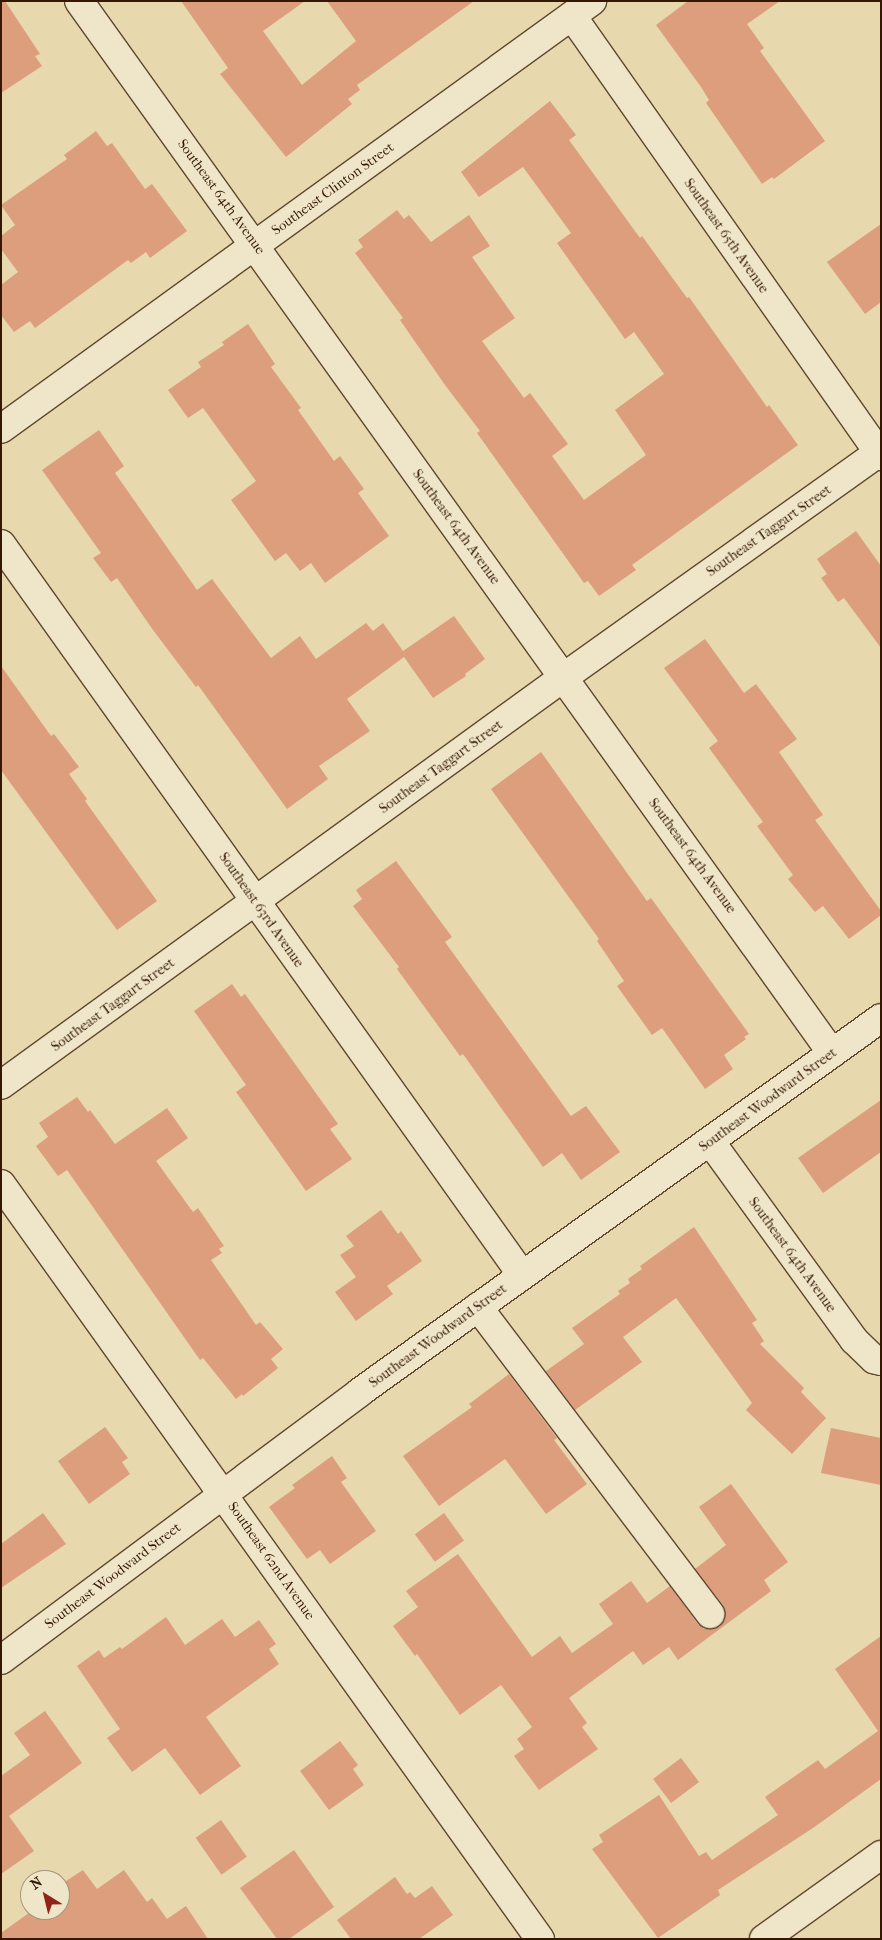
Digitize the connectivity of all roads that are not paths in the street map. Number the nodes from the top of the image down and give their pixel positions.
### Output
1 (79, 1) edge
2 (582, 9) edge
3 (255, 245) junction
4 (1, 429) edge
5 (880, 453) edge
6 (1, 544) edge
7 (564, 677) junction
8 (256, 902) junction
9 (881, 1018) edge
10 (832, 1053) junction
11 (1, 1085) edge
12 (710, 1141) junction
13 (1, 1184) edge
14 (522, 1275) junction
15 (478, 1307) junction
16 (881, 1361) edge
17 (223, 1493) junction
18 (710, 1614) dead end
19 (1, 1660) edge
20 (881, 1855) edge
21 (540, 1939) edge
22 (764, 1939) edge

1 - 3 street, Southeast 64th Avenue
2 - 3 street, Southeast Clinton Street
2 - 5 street, Southeast 65th Avenue
3 - 4 street, Southeast Clinton Street
3 - 7 street, Southeast 64th Avenue
5 - 7 street, Southeast Taggart Street
6 - 8 street, Southeast 63rd Avenue
7 - 8 street, Southeast Taggart Street
7 - 10 street, Southeast 64th Avenue
8 - 11 street, Southeast Taggart Street
8 - 14 street, Southeast 63rd Avenue
9 - 10 street, Southeast Woodward Street
10 - 12 street, Southeast Woodward Street
12 - 14 street, Southeast Woodward Street
12 - 16 street, Southeast 64th Avenue
13 - 17 street, Southeast 62nd Avenue
14 - 15 street, Southeast Woodward Street
15 - 17 street, Southeast Woodward Street
15 - 18 street
17 - 19 street, Southeast Woodward Street
17 - 21 street, Southeast 62nd Avenue
20 - 22 street

